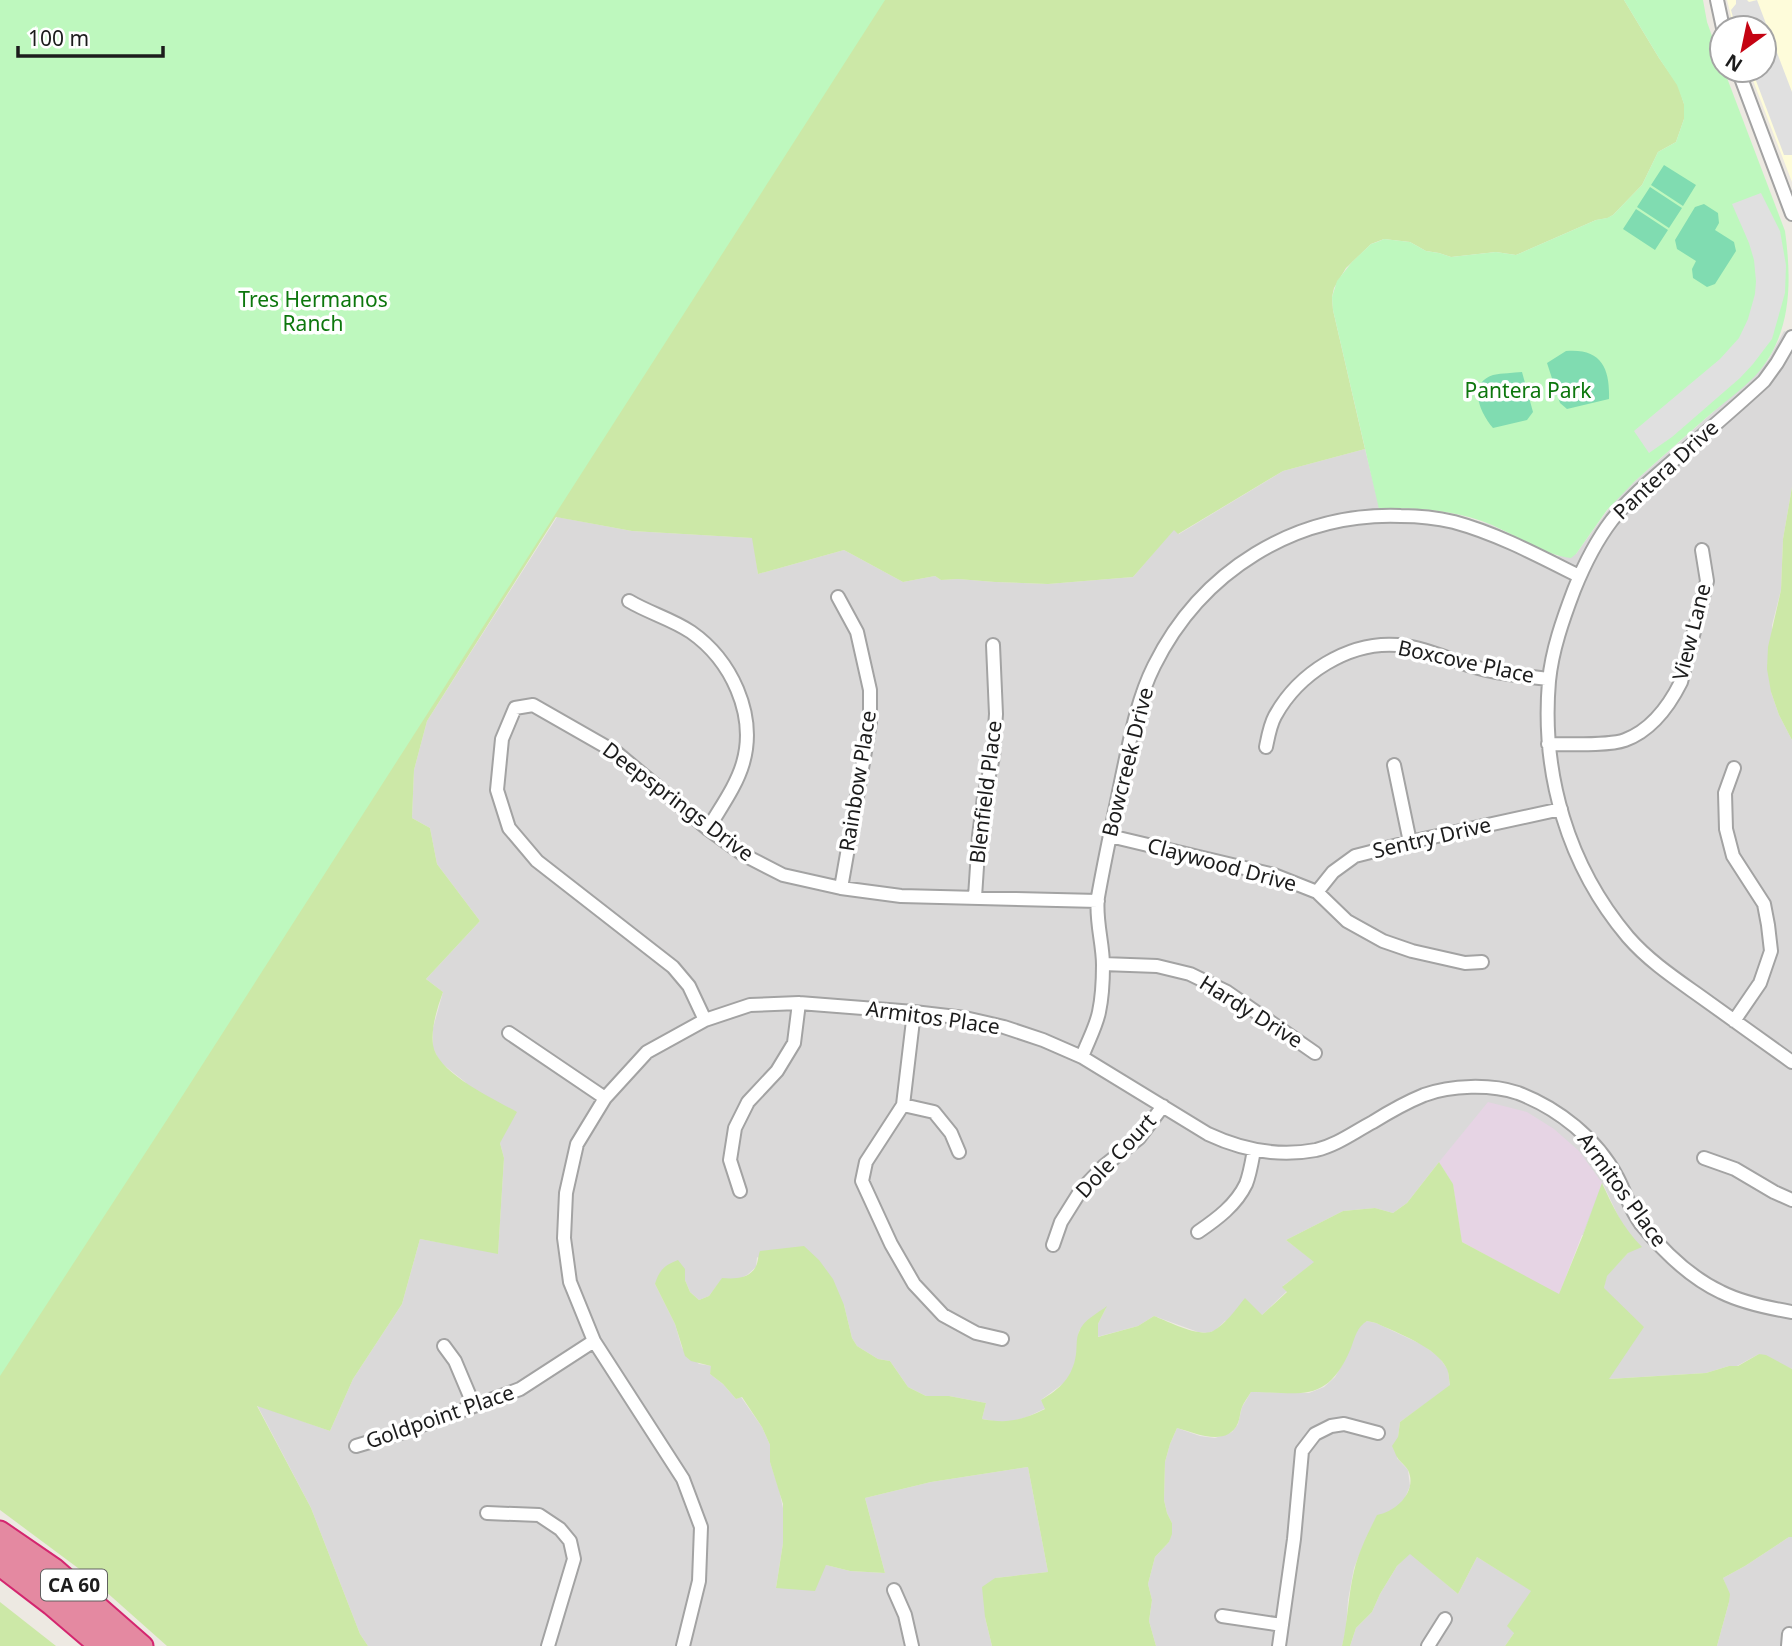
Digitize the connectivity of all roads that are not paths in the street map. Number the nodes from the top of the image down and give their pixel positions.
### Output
1 (1743, 84) edge
2 (1792, 214) edge
3 (1792, 337) edge
4 (1702, 550) dead end
5 (1580, 576) junction
6 (838, 597) dead end
7 (629, 601) dead end
8 (993, 645) dead end
9 (1549, 680) junction
10 (1548, 744) junction
11 (1266, 747) dead end
12 (1394, 765) dead end
13 (1734, 768) dead end
14 (1561, 809) junction
15 (708, 829) junction
16 (1110, 836) junction
17 (1410, 842) junction
18 (841, 888) junction
19 (1317, 892) junction
20 (975, 897) junction
21 (1098, 901) junction
22 (1482, 962) dead end
23 (1103, 964) junction
24 (799, 1003) junction
25 (914, 1012) junction
26 (705, 1020) junction
27 (1734, 1021) junction
28 (509, 1033) dead end
29 (1315, 1052) dead end
30 (1082, 1057) junction
31 (1792, 1062) edge
32 (605, 1098) junction
33 (903, 1105) junction
34 (1163, 1106) junction
35 (1254, 1150) junction
36 (958, 1152) dead end
37 (1704, 1158) dead end
38 (740, 1191) dead end
39 (1792, 1200) edge
40 (1198, 1232) dead end
41 (1053, 1245) dead end
42 (1792, 1312) edge
43 (1002, 1339) dead end
44 (594, 1341) junction
45 (444, 1346) dead end
46 (474, 1406) junction
47 (1378, 1433) dead end
48 (356, 1446) dead end
49 (487, 1513) dead end
50 (0, 1531) edge
51 (0, 1549) edge
52 (0, 1566) edge
53 (0, 1581) edge
54 (894, 1590) dead end
55 (1222, 1616) dead end
56 (1445, 1619) dead end
57 (1283, 1625) junction
58 (83, 1646) edge
59 (99, 1646) edge
60 (120, 1646) edge
61 (144, 1646) edge
62 (548, 1646) edge
63 (683, 1646) edge
64 (912, 1646) edge
65 (1279, 1646) edge
66 (1428, 1646) edge

1 - 2 street
3 - 5 street, Pantera Drive
4 - 10 street, View Lane
5 - 9 street, Pantera Drive
5 - 16 street, Bowcreek Drive
6 - 18 street, Rainbow Place
7 - 15 street
8 - 20 street, Blenfield Place
9 - 10 street, Pantera Drive
9 - 11 street, Boxcove Place
10 - 14 street, Pantera Drive
12 - 17 street
13 - 27 street
14 - 17 street, Sentry Drive
14 - 27 street, Pantera Drive
15 - 18 street, Deepsprings Drive
15 - 26 street, Deepsprings Drive
16 - 19 street, Claywood Drive
16 - 21 street, Bowcreek Drive
17 - 19 street, Sentry Drive
18 - 20 street, Deepsprings Drive
19 - 22 street, Claywood Drive
20 - 21 street, Deepsprings Drive
21 - 23 street, Bowcreek Drive
23 - 29 street, Hardy Drive
23 - 30 street, Bowcreek Drive
24 - 25 street, Armitos Place
24 - 26 street, Armitos Place
24 - 38 street
25 - 30 street, Armitos Place
25 - 33 street
26 - 32 street, Armitos Place
27 - 31 street, Pantera Drive
28 - 32 street
30 - 34 street, Armitos Place
32 - 44 street, Armitos Place
33 - 36 street
33 - 43 street
34 - 35 street, Armitos Place
34 - 41 street, Dole Court
35 - 40 street
35 - 42 street, Armitos Place
37 - 39 street
44 - 46 street, Goldpoint Place
44 - 63 street, Armitos Place
45 - 46 street
46 - 48 street, Goldpoint Place
47 - 57 street
49 - 62 street
50 - 61 highway, CA 60
51 - 60 highway
52 - 59 highway
53 - 58 highway, CA 60
54 - 64 street
55 - 57 street
56 - 66 street
57 - 65 street

